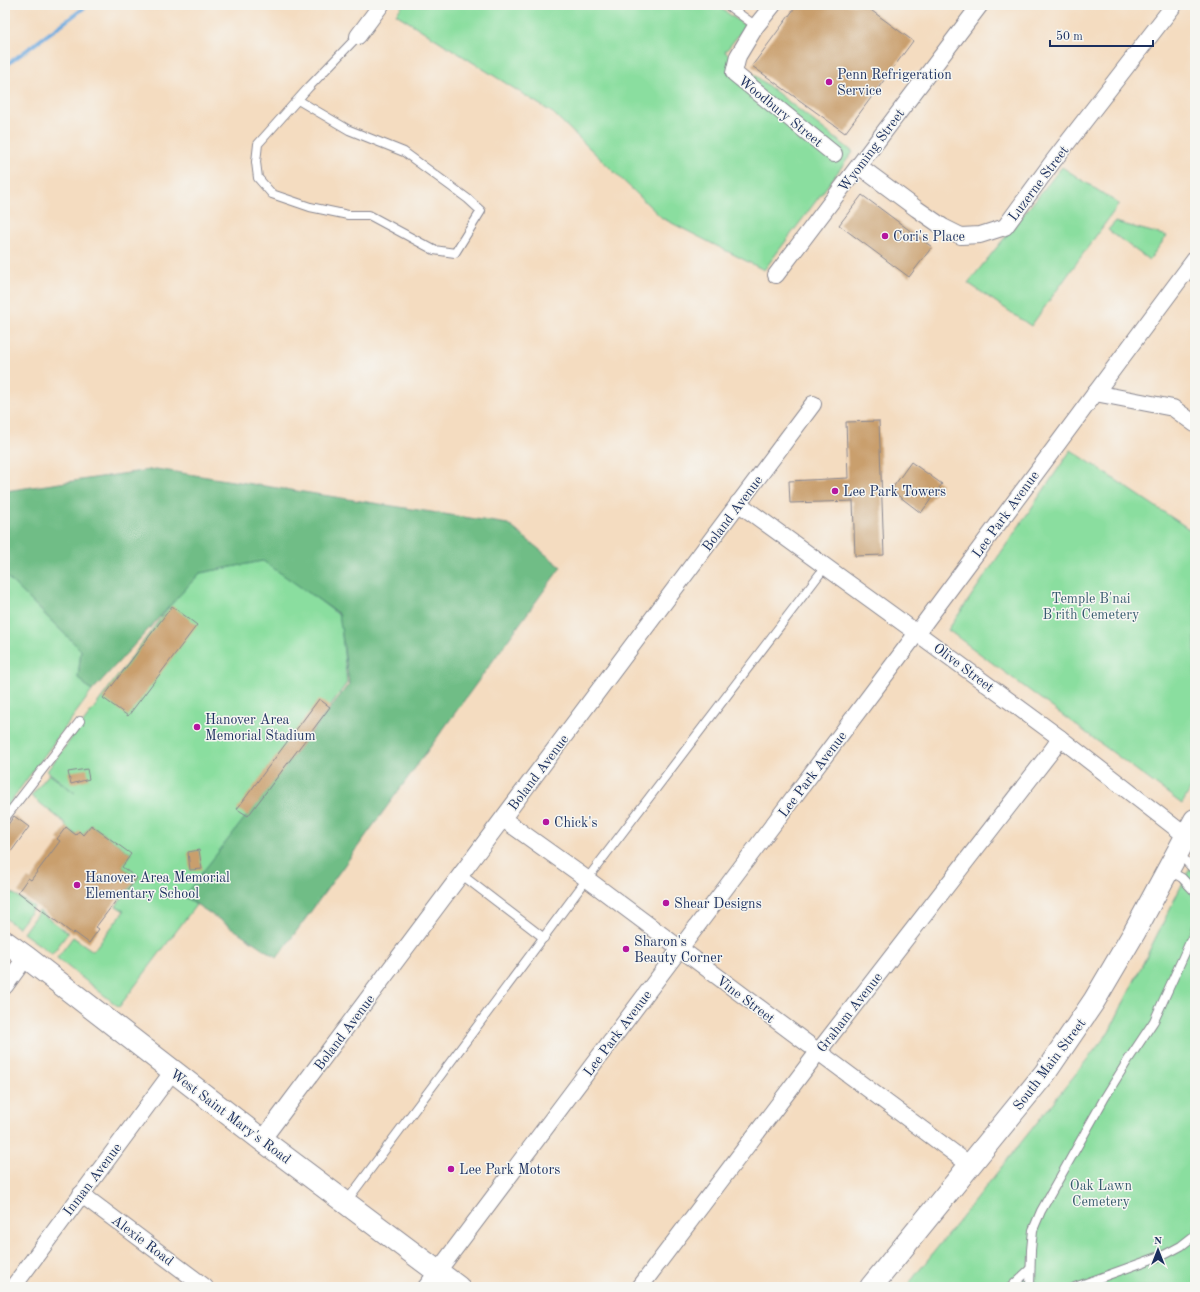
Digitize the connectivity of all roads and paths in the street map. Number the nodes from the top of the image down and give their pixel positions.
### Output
1 (381, 5) edge
2 (727, 5) edge
3 (773, 5) edge
4 (980, 5) edge
5 (1174, 5) edge
6 (756, 26) junction
7 (358, 36) joint
8 (298, 100) junction
9 (834, 154) dead end
10 (859, 166) junction
11 (1195, 258) edge
12 (776, 275) dead end
13 (1095, 393) junction
14 (813, 404) dead end
15 (1195, 424) edge
16 (738, 503) junction
17 (825, 567) junction
18 (917, 633) junction
19 (80, 721) dead end
20 (1060, 738) junction
21 (5, 818) edge
22 (503, 819) junction
23 (1191, 828) edge
24 (1176, 865) junction
25 (1195, 871) edge
26 (462, 875) junction
27 (587, 880) junction
28 (1195, 892) edge
29 (1195, 926) edge
30 (1193, 935) junction
31 (544, 938) junction
32 (5, 942) edge
33 (1195, 946) edge
34 (680, 950) junction
35 (26, 957) junction
36 (5, 986) edge
37 (818, 1052) junction
38 (173, 1071) junction
39 (262, 1140) junction
40 (970, 1165) junction
41 (81, 1194) junction
42 (346, 1202) junction
43 (1195, 1235) edge
44 (1030, 1268) junction
45 (432, 1279) edge
46 (5, 1281) edge
47 (13, 1287) edge
48 (205, 1287) edge
49 (458, 1287) edge
50 (640, 1287) edge
51 (871, 1287) edge
52 (1011, 1287) edge
53 (1030, 1287) edge
54 (1075, 1287) edge

1 - 7 street
2 - 6 lane
3 - 6 street, Woodbury Street
4 - 10 street, Wyoming Street
5 - 10 street, Luzerne Street
6 - 9 street, Woodbury Street
7 - 8 lane
8 - 8 lane
10 - 12 street, Wyoming Street
11 - 13 street, Lee Park Avenue
13 - 15 street
13 - 18 street, Lee Park Avenue
14 - 16 street, Boland Avenue
16 - 17 street, Olive Street
16 - 22 street, Boland Avenue
17 - 18 street, Olive Street
17 - 27 lane
18 - 20 street, Olive Street
18 - 34 street, Lee Park Avenue
19 - 21 lane
20 - 23 street, Olive Street
20 - 37 street, Graham Avenue
22 - 26 street, Boland Avenue
22 - 27 street, Vine Street
23 - 24 street, South Main Street
24 - 25 lane
24 - 28 lane
24 - 40 street, South Main Street
26 - 31 lane
26 - 39 street, Boland Avenue
27 - 31 lane
27 - 34 street, Vine Street
29 - 30 lane
30 - 33 lane
30 - 44 lane
31 - 42 lane
32 - 35 street, West Saint Mary's Road
34 - 37 street, Vine Street
34 - 45 street, Lee Park Avenue
35 - 36 street
35 - 38 street, West Saint Mary's Road
37 - 40 street, Vine Street
37 - 50 street, Graham Avenue
38 - 39 street, West Saint Mary's Road
38 - 41 street, Inman Avenue
39 - 42 street, West Saint Mary's Road
40 - 51 street, South Main Street
41 - 47 street, Inman Avenue
41 - 48 street, Alexie Road
42 - 45 street, West Saint Mary's Road
43 - 54 lane
44 - 52 lane
44 - 53 lane
45 - 49 street, West Saint Mary's Road
46 - 47 street

